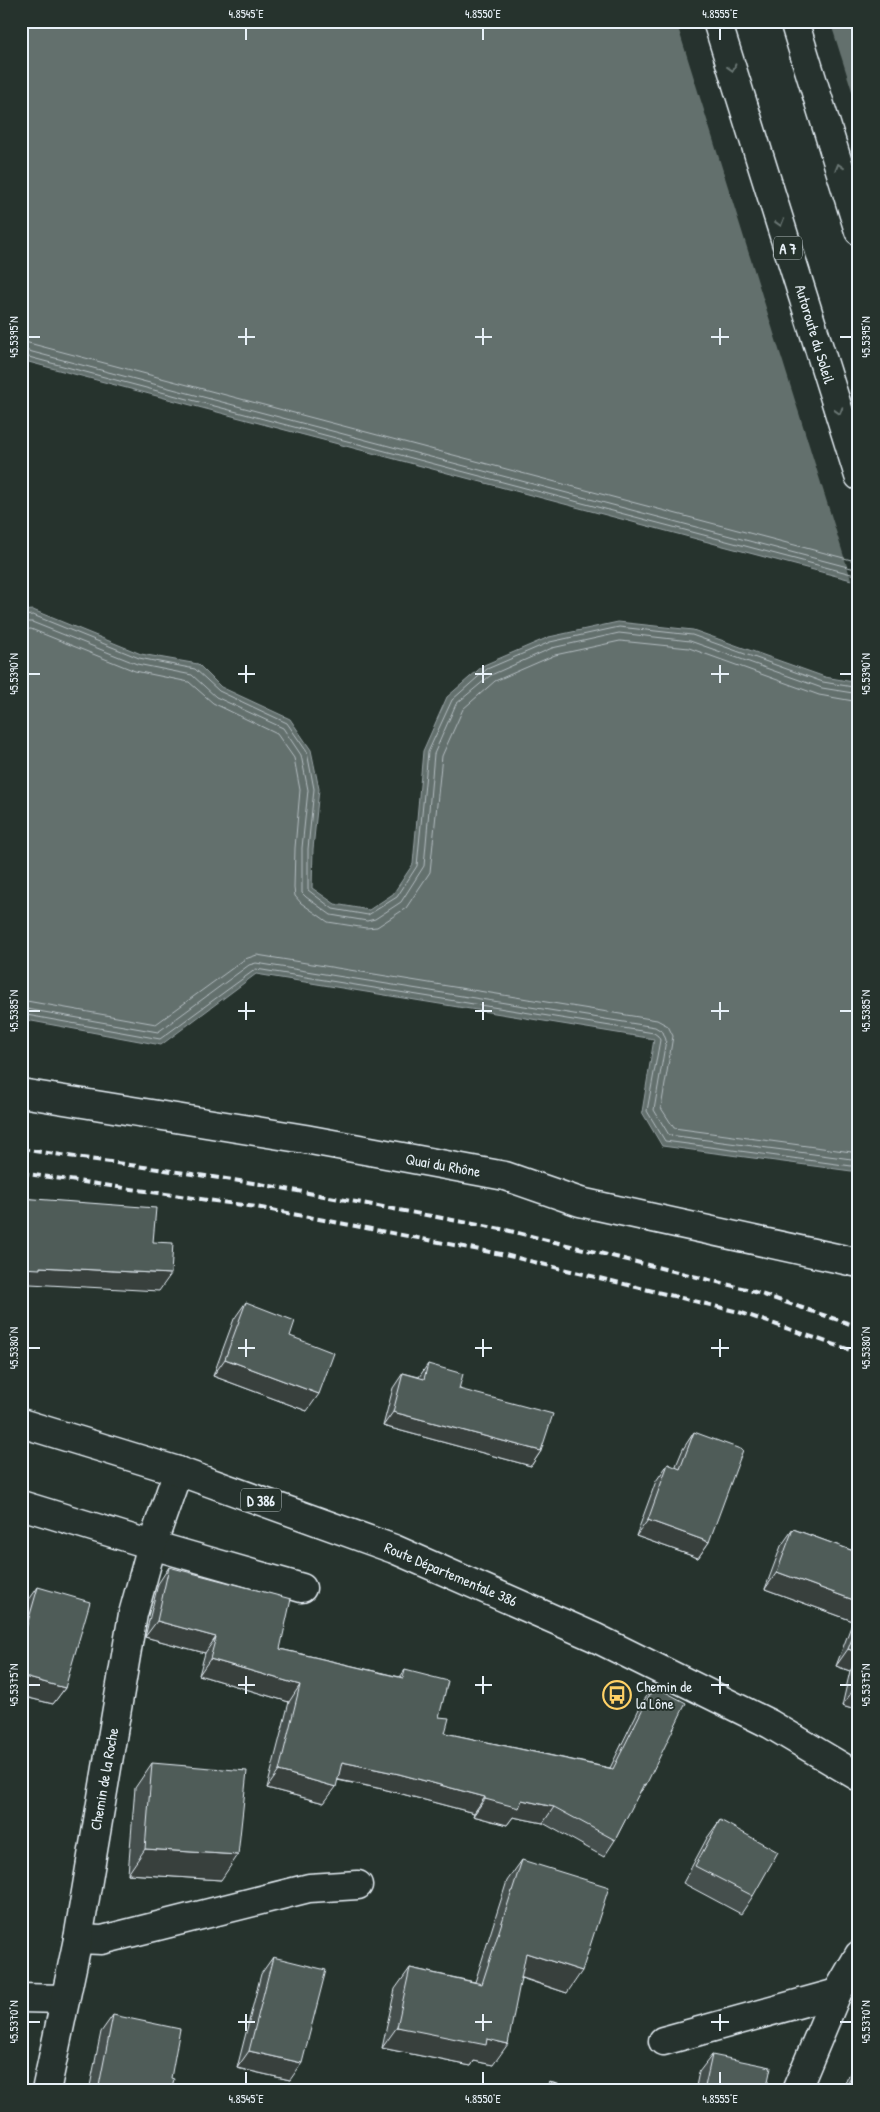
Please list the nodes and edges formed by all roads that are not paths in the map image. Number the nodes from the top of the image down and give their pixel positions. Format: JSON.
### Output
{"nodes":[{"id":1,"x":717,"y":21,"type":"edge"},
{"id":2,"x":794,"y":21,"type":"edge"},
{"id":3,"x":859,"y":230,"type":"edge"},
{"id":4,"x":859,"y":476,"type":"edge"},
{"id":5,"x":21,"y":1093,"type":"edge"},
{"id":6,"x":859,"y":1263,"type":"edge"},
{"id":7,"x":21,"y":1423,"type":"edge"},
{"id":8,"x":178,"y":1471,"type":"junction"},
{"id":9,"x":21,"y":1505,"type":"edge"},
{"id":10,"x":152,"y":1545,"type":"junction"},
{"id":11,"x":302,"y":1588,"type":"dead end"},
{"id":12,"x":859,"y":1777,"type":"edge"},
{"id":13,"x":358,"y":1885,"type":"dead end"},
{"id":14,"x":78,"y":1939,"type":"junction"},
{"id":15,"x":859,"y":1955,"type":"edge"},
{"id":16,"x":846,"y":1991,"type":"edge"},
{"id":17,"x":21,"y":1998,"type":"edge"},
{"id":18,"x":64,"y":1999,"type":"junction"},
{"id":19,"x":663,"y":2040,"type":"dead end"},
{"id":20,"x":46,"y":2091,"type":"edge"},
{"id":21,"x":796,"y":2091,"type":"edge"}],
"edges":[{"from":1,"to":4,"type":"main road","name":"Autoroute du Soleil","number":"A 7","one_way":true},
{"from":3,"to":2,"type":"main road","one_way":true},
{"from":5,"to":6,"type":"main road","name":"Quai du Rhône"},
{"from":7,"to":8,"type":"main road","name":"Route Départementale 386","number":"D 386"},
{"from":8,"to":10,"type":"main road","name":"Chemin de la Roche"},
{"from":8,"to":12,"type":"main road","name":"Route Départementale 386","number":"D 386"},
{"from":9,"to":10,"type":"main road"},
{"from":10,"to":11,"type":"main road"},
{"from":10,"to":14,"type":"main road","name":"Chemin de la Roche"},
{"from":13,"to":14,"type":"main road"},
{"from":14,"to":18,"type":"main road","name":"Chemin de la Roche"},
{"from":15,"to":16,"type":"main road"},
{"from":16,"to":19,"type":"main road"},
{"from":16,"to":21,"type":"main road"},
{"from":17,"to":18,"type":"main road"},
{"from":18,"to":20,"type":"main road","name":"Chemin de la Roche"}]}
